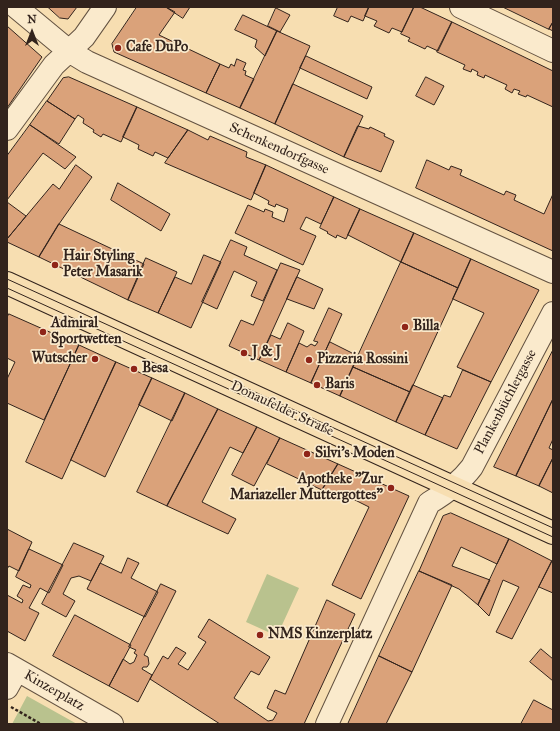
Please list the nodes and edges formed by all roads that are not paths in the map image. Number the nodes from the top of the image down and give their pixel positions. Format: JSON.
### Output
{"nodes":[{"id":1,"x":16,"y":7,"type":"edge"},
{"id":2,"x":105,"y":7,"type":"edge"},
{"id":3,"x":461,"y":7,"type":"edge"},
{"id":4,"x":69,"y":50,"type":"junction"},
{"id":5,"x":553,"y":51,"type":"edge"},
{"id":6,"x":7,"y":129,"type":"edge"},
{"id":7,"x":553,"y":272,"type":"edge"},
{"id":8,"x":9,"y":283,"type":"edge"},
{"id":9,"x":553,"y":313,"type":"edge"},
{"id":10,"x":453,"y":487,"type":"junction"},
{"id":11,"x":553,"y":533,"type":"edge"},
{"id":12,"x":10,"y":674,"type":"edge"},
{"id":13,"x":112,"y":724,"type":"edge"},
{"id":14,"x":327,"y":724,"type":"edge"}],
"edges":[{"from":1,"to":4,"type":"street","name":"Schenkendorfgasse"},
{"from":2,"to":4,"type":"street"},
{"from":3,"to":5,"type":"street"},
{"from":4,"to":6,"type":"street"},
{"from":4,"to":7,"type":"street","name":"Schenkendorfgasse"},
{"from":8,"to":10,"type":"main road","name":"Donaufelder Straße"},
{"from":9,"to":10,"type":"street","name":"Plankenbüchlergasse"},
{"from":10,"to":11,"type":"main road","name":"Donaufelder Straße"},
{"from":10,"to":14,"type":"street","name":"Plankenbüchlergasse"},
{"from":12,"to":13,"type":"street","name":"Kinzerplatz"}]}
